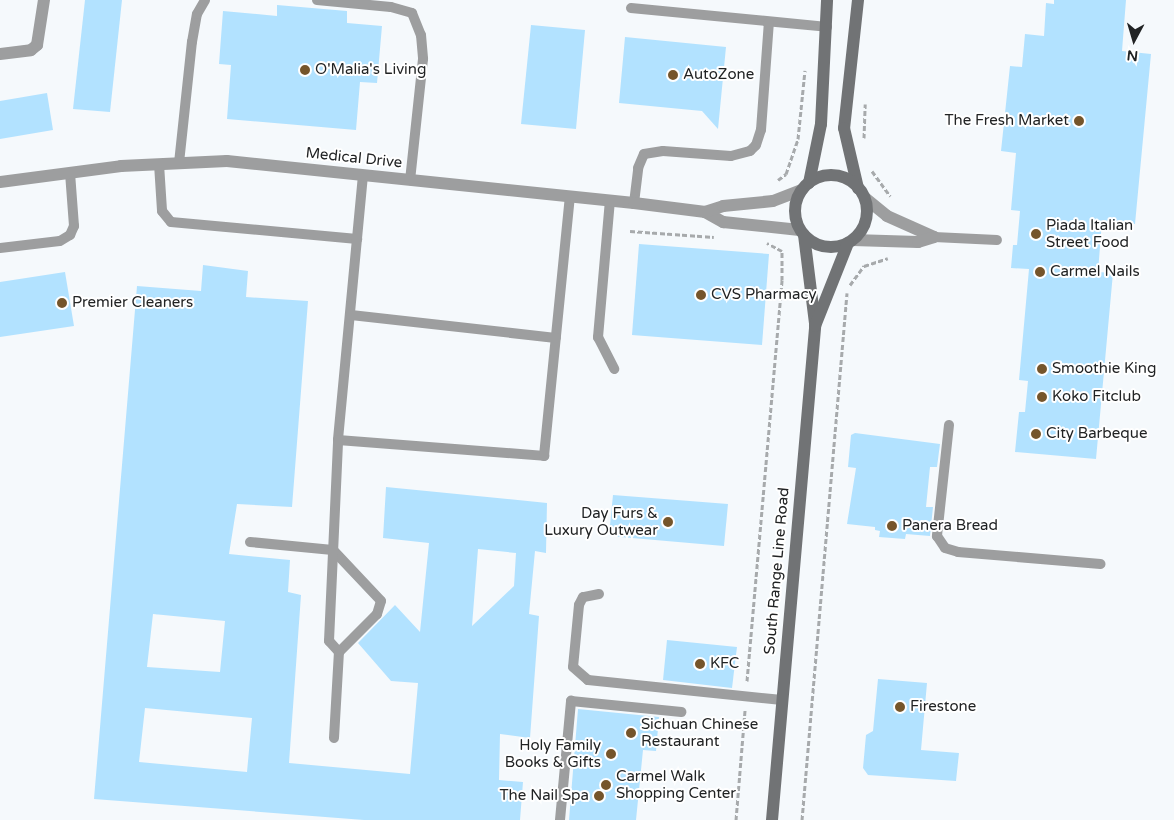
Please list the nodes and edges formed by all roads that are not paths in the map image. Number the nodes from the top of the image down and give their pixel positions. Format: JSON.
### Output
{"nodes":[{"id":1,"x":44,"y":0,"type":"edge"},
{"id":2,"x":205,"y":0,"type":"edge"},
{"id":3,"x":317,"y":0,"type":"edge"},
{"id":4,"x":827,"y":0,"type":"edge"},
{"id":5,"x":858,"y":0,"type":"edge"},
{"id":6,"x":631,"y":8,"type":"dead end"},
{"id":7,"x":769,"y":22,"type":"junction"},
{"id":8,"x":827,"y":27,"type":"junction"},
{"id":9,"x":0,"y":54,"type":"edge"},
{"id":10,"x":178,"y":163,"type":"junction"},
{"id":11,"x":159,"y":164,"type":"junction"},
{"id":12,"x":70,"y":173,"type":"junction"},
{"id":13,"x":363,"y":175,"type":"junction"},
{"id":14,"x":410,"y":180,"type":"junction"},
{"id":15,"x":0,"y":182,"type":"edge"},
{"id":16,"x":806,"y":187,"type":"junction"},
{"id":17,"x":861,"y":193,"type":"junction"},
{"id":18,"x":570,"y":196,"type":"junction"},
{"id":19,"x":610,"y":200,"type":"junction"},
{"id":20,"x":634,"y":203,"type":"junction"},
{"id":21,"x":705,"y":212,"type":"junction"},
{"id":22,"x":802,"y":233,"type":"junction"},
{"id":23,"x":934,"y":236,"type":"junction"},
{"id":24,"x":357,"y":239,"type":"junction"},
{"id":25,"x":998,"y":240,"type":"dead end"},
{"id":26,"x":850,"y":242,"type":"junction"},
{"id":27,"x":0,"y":248,"type":"edge"},
{"id":28,"x":351,"y":315,"type":"junction"},
{"id":29,"x":815,"y":326,"type":"junction"},
{"id":30,"x":556,"y":338,"type":"junction"},
{"id":31,"x":614,"y":369,"type":"dead end"},
{"id":32,"x":949,"y":426,"type":"dead end"},
{"id":33,"x":338,"y":440,"type":"junction"},
{"id":34,"x":250,"y":542,"type":"dead end"},
{"id":35,"x":333,"y":550,"type":"junction"},
{"id":36,"x":1100,"y":564,"type":"dead end"},
{"id":37,"x":599,"y":594,"type":"dead end"},
{"id":38,"x":339,"y":652,"type":"junction"},
{"id":39,"x":782,"y":700,"type":"junction"},
{"id":40,"x":680,"y":712,"type":"dead end"},
{"id":41,"x":334,"y":738,"type":"dead end"},
{"id":42,"x":560,"y":820,"type":"edge"},
{"id":43,"x":772,"y":820,"type":"edge"}],
"edges":[{"from":1,"to":9,"type":"street"},
{"from":2,"to":10,"type":"lane"},
{"from":3,"to":14,"type":"lane"},
{"from":4,"to":8,"type":"main road"},
{"from":5,"to":17,"type":"main road"},
{"from":6,"to":7,"type":"lane"},
{"from":7,"to":8,"type":"lane"},
{"from":7,"to":20,"type":"lane"},
{"from":8,"to":16,"type":"main road"},
{"from":10,"to":11,"type":"street","name":"Medical Drive"},
{"from":10,"to":13,"type":"street","name":"Medical Drive"},
{"from":11,"to":12,"type":"street","name":"Medical Drive"},
{"from":11,"to":24,"type":"lane"},
{"from":12,"to":15,"type":"street","name":"Medical Drive"},
{"from":12,"to":27,"type":"lane"},
{"from":13,"to":14,"type":"street","name":"Medical Drive"},
{"from":13,"to":24,"type":"lane"},
{"from":14,"to":18,"type":"street","name":"Medical Drive"},
{"from":16,"to":17,"type":"main road"},
{"from":16,"to":21,"type":"street","name":"Medical Drive"},
{"from":16,"to":22,"type":"main road"},
{"from":17,"to":23,"type":"street"},
{"from":17,"to":26,"type":"main road"},
{"from":18,"to":19,"type":"street","name":"Medical Drive"},
{"from":18,"to":30,"type":"lane"},
{"from":19,"to":20,"type":"street","name":"Medical Drive"},
{"from":19,"to":31,"type":"lane"},
{"from":20,"to":21,"type":"street","name":"Medical Drive"},
{"from":21,"to":22,"type":"street","name":"Medical Drive"},
{"from":22,"to":26,"type":"main road"},
{"from":22,"to":29,"type":"main road","name":"South Range Line Road"},
{"from":23,"to":25,"type":"lane"},
{"from":23,"to":26,"type":"street"},
{"from":24,"to":28,"type":"lane"},
{"from":26,"to":29,"type":"main road","name":"South Range Line Road"},
{"from":28,"to":30,"type":"lane"},
{"from":28,"to":33,"type":"lane"},
{"from":29,"to":39,"type":"main road","name":"South Range Line Road"},
{"from":30,"to":33,"type":"lane"},
{"from":32,"to":36,"type":"lane"},
{"from":33,"to":35,"type":"lane"},
{"from":34,"to":35,"type":"lane"},
{"from":35,"to":38,"type":"lane"},
{"from":35,"to":38,"type":"lane"},
{"from":37,"to":39,"type":"lane"},
{"from":38,"to":41,"type":"lane"},
{"from":39,"to":43,"type":"main road","name":"South Range Line Road"},
{"from":40,"to":42,"type":"lane"}]}
